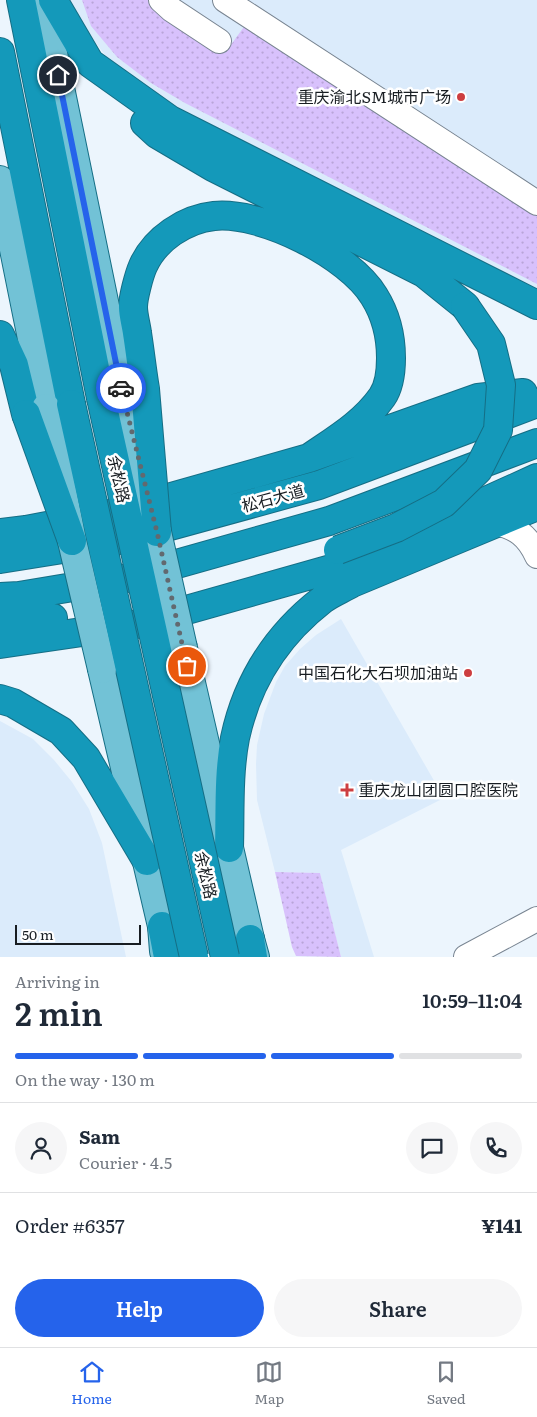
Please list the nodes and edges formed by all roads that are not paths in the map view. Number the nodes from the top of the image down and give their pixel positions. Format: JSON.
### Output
{"nodes":[{"id":1,"x":21,"y":0,"type":"edge"},
{"id":2,"x":42,"y":0,"type":"edge"},
{"id":3,"x":53,"y":0,"type":"edge"},
{"id":4,"x":162,"y":0,"type":"edge"},
{"id":5,"x":225,"y":0,"type":"edge"},
{"id":6,"x":219,"y":41,"type":"dead end"},
{"id":7,"x":0,"y":52,"type":"edge"},
{"id":8,"x":90,"y":63,"type":"junction"},
{"id":9,"x":0,"y":180,"type":"edge"},
{"id":10,"x":537,"y":203,"type":"edge"},
{"id":11,"x":537,"y":305,"type":"edge"},
{"id":12,"x":0,"y":335,"type":"edge"},
{"id":13,"x":537,"y":392,"type":"edge"},
{"id":14,"x":123,"y":394,"type":"junction"},
{"id":15,"x":537,"y":403,"type":"edge"},
{"id":16,"x":48,"y":409,"type":"junction"},
{"id":17,"x":537,"y":443,"type":"edge"},
{"id":18,"x":309,"y":458,"type":"junction"},
{"id":19,"x":537,"y":478,"type":"edge"},
{"id":20,"x":537,"y":506,"type":"edge"},
{"id":21,"x":537,"y":511,"type":"edge"},
{"id":22,"x":495,"y":523,"type":"junction"},
{"id":23,"x":157,"y":532,"type":"joint"},
{"id":24,"x":0,"y":533,"type":"edge"},
{"id":25,"x":72,"y":541,"type":"joint"},
{"id":26,"x":534,"y":550,"type":"edge"},
{"id":27,"x":0,"y":559,"type":"edge"},
{"id":28,"x":0,"y":597,"type":"edge"},
{"id":29,"x":0,"y":624,"type":"edge"},
{"id":30,"x":0,"y":644,"type":"edge"},
{"id":31,"x":0,"y":699,"type":"edge"},
{"id":32,"x":229,"y":848,"type":"junction"},
{"id":33,"x":147,"y":861,"type":"junction"},
{"id":34,"x":537,"y":919,"type":"edge"},
{"id":35,"x":162,"y":926,"type":"junction"},
{"id":36,"x":253,"y":951,"type":"edge"},
{"id":37,"x":164,"y":957,"type":"edge"},
{"id":38,"x":168,"y":957,"type":"edge"},
{"id":39,"x":194,"y":957,"type":"edge"},
{"id":40,"x":224,"y":957,"type":"edge"},
{"id":41,"x":466,"y":957,"type":"edge"}],
"edges":[{"from":1,"to":14,"type":"highway","name":"余松路"},
{"from":2,"to":14,"type":"main road"},
{"from":3,"to":8,"type":"highway"},
{"from":4,"to":6,"type":"street"},
{"from":5,"to":10,"type":"street"},
{"from":7,"to":16,"type":"highway","name":"余松路"},
{"from":8,"to":11,"type":"highway"},
{"from":8,"to":29,"type":"highway","bridge":true},
{"from":9,"to":16,"type":"main road"},
{"from":12,"to":16,"type":"highway"},
{"from":13,"to":18,"type":"highway"},
{"from":14,"to":18,"type":"highway"},
{"from":14,"to":23,"type":"highway","bridge":true},
{"from":14,"to":40,"type":"highway","name":"余松路","bridge":true},
{"from":15,"to":27,"type":"highway","name":"松石大道"},
{"from":16,"to":25,"type":"highway","bridge":true},
{"from":16,"to":39,"type":"highway","name":"余松路","bridge":true},
{"from":17,"to":28,"type":"highway"},
{"from":18,"to":24,"type":"highway"},
{"from":19,"to":30,"type":"highway"},
{"from":20,"to":22,"type":"highway"},
{"from":21,"to":26,"type":"street"},
{"from":22,"to":26,"type":"street"},
{"from":22,"to":32,"type":"highway"},
{"from":23,"to":32,"type":"main road","bridge":true},
{"from":25,"to":33,"type":"main road","bridge":true},
{"from":31,"to":33,"type":"highway"},
{"from":32,"to":36,"type":"main road"},
{"from":33,"to":35,"type":"main road"},
{"from":34,"to":41,"type":"street"},
{"from":35,"to":37,"type":"main road"},
{"from":35,"to":38,"type":"highway"}]}
